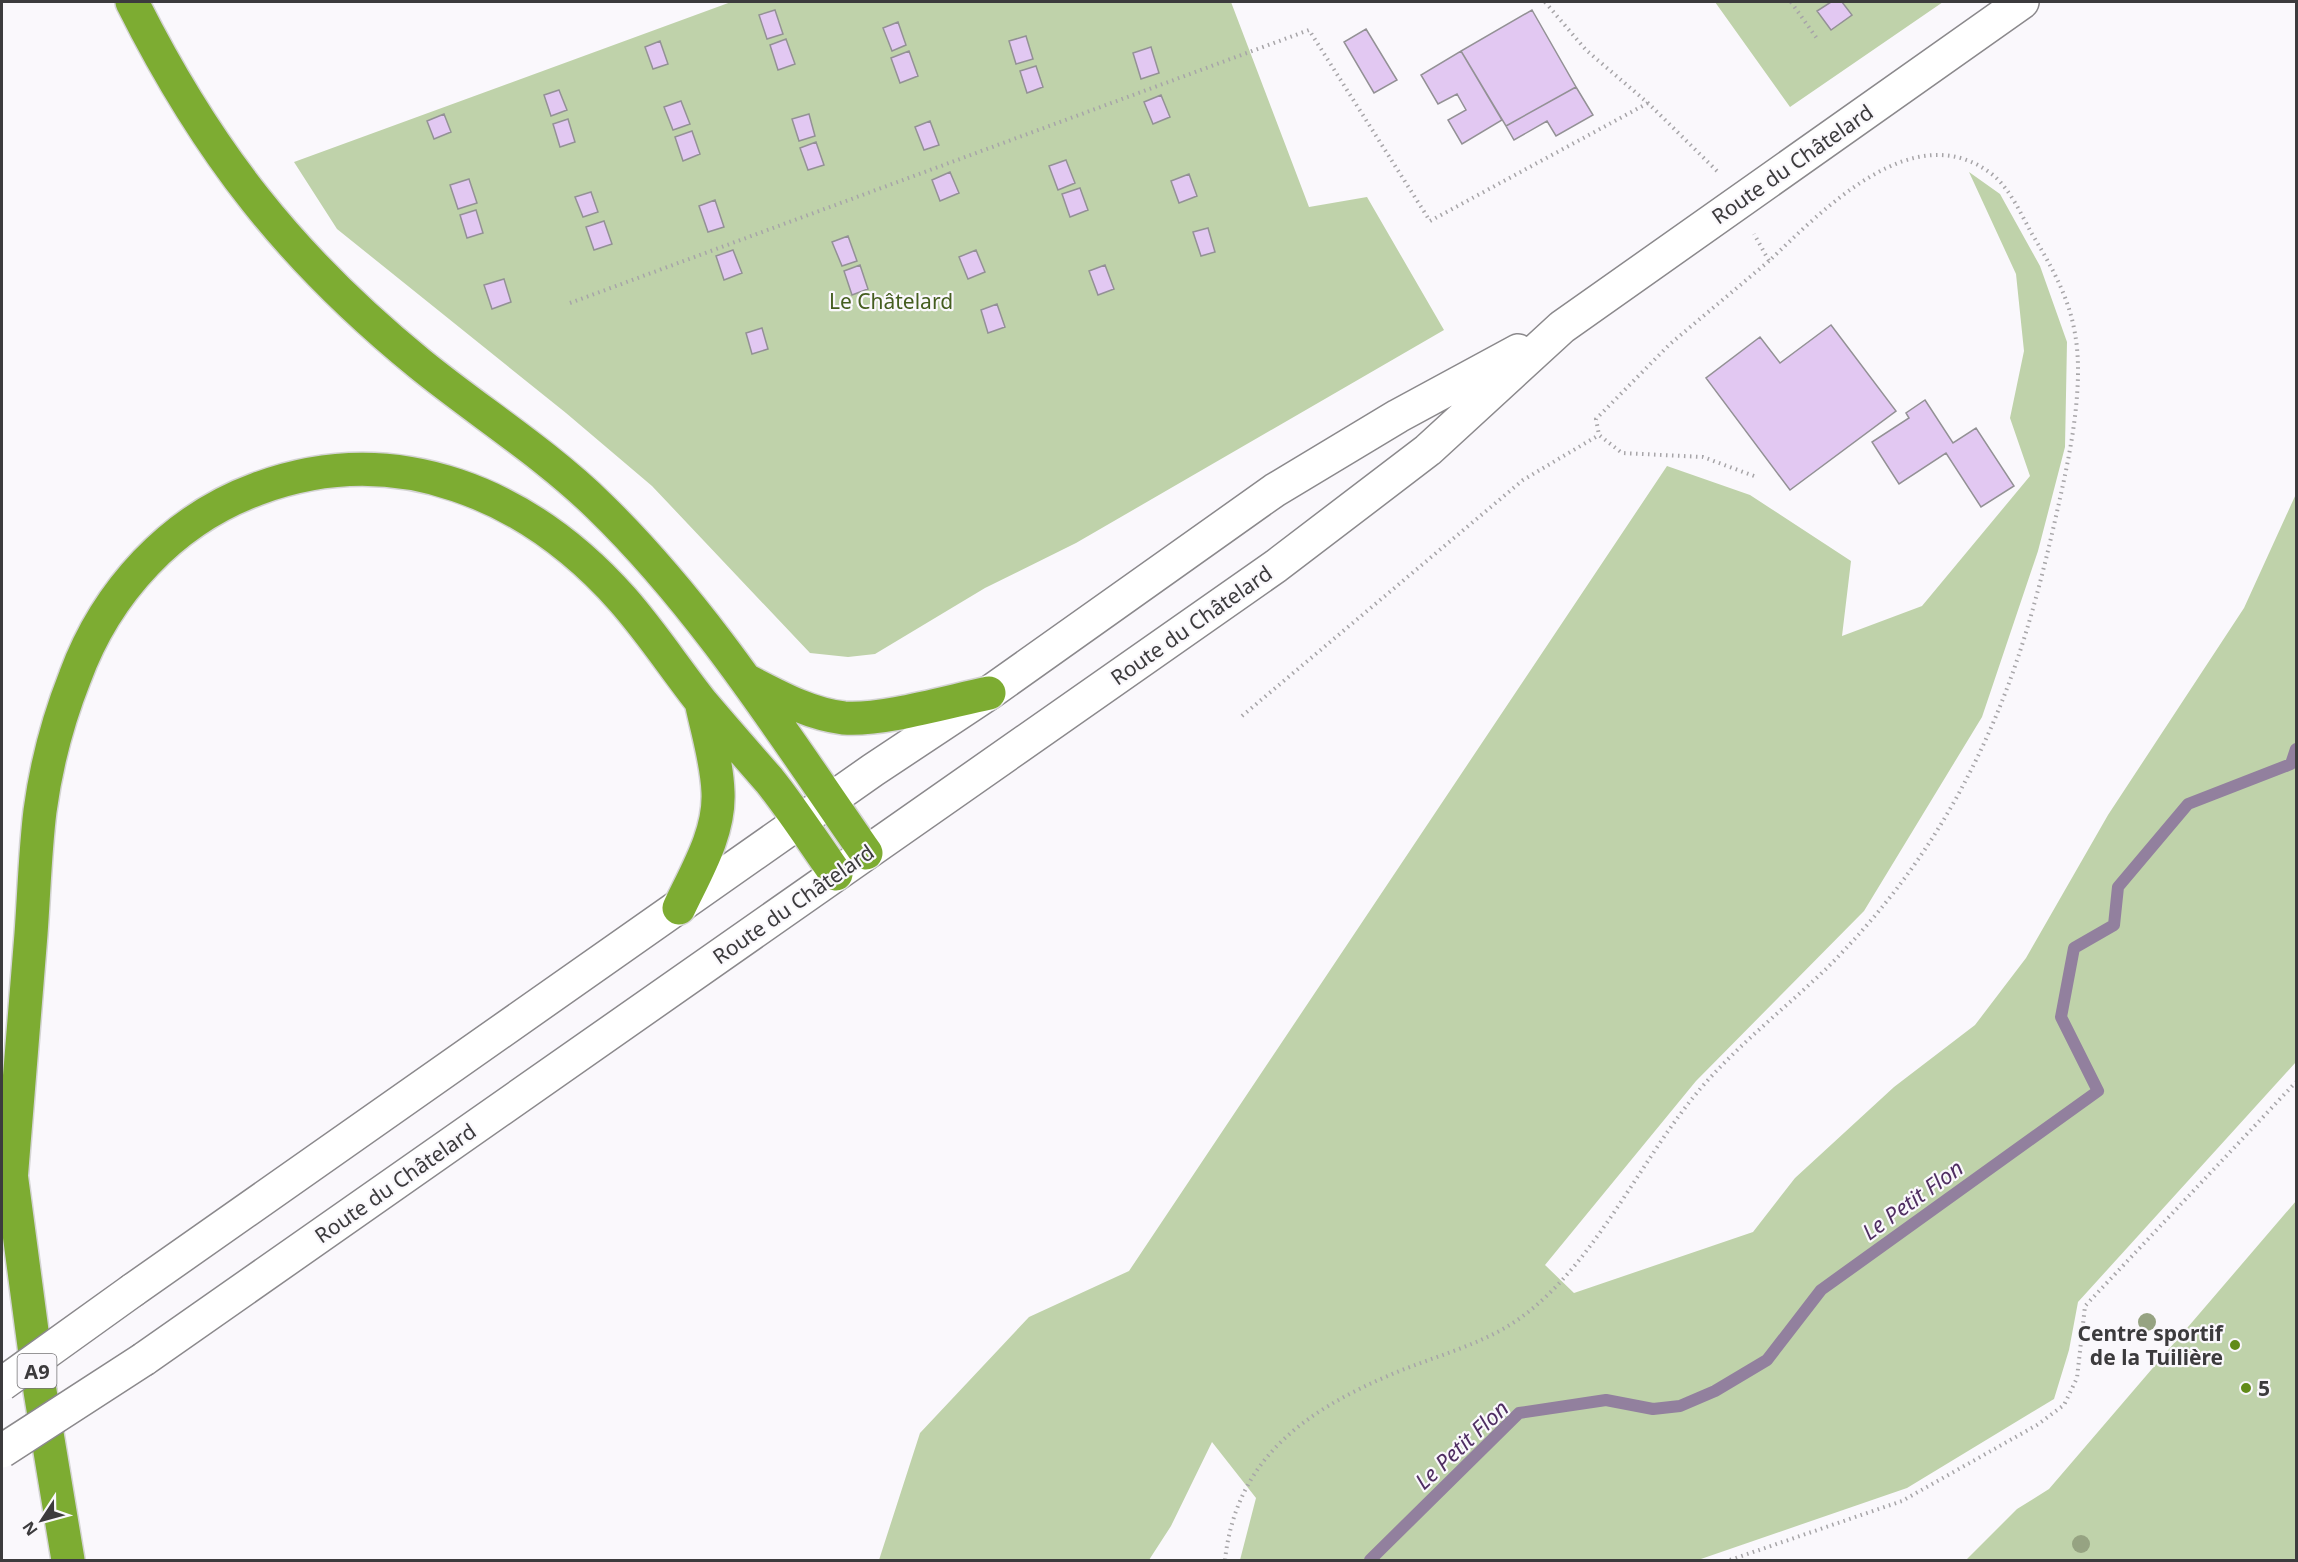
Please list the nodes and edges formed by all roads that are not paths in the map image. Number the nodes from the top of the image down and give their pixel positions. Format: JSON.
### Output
{"nodes":[{"id":1,"x":132,"y":2,"type":"edge"},
{"id":2,"x":2022,"y":2,"type":"edge"},
{"id":3,"x":1562,"y":327,"type":"junction"},
{"id":4,"x":742,"y":679,"type":"junction"},
{"id":5,"x":989,"y":693,"type":"junction"},
{"id":6,"x":701,"y":701,"type":"junction"},
{"id":7,"x":830,"y":801,"type":"junction"},
{"id":8,"x":801,"y":823,"type":"junction"},
{"id":9,"x":866,"y":854,"type":"junction"},
{"id":10,"x":836,"y":874,"type":"junction"},
{"id":11,"x":679,"y":908,"type":"junction"},
{"id":12,"x":2,"y":1091,"type":"edge"},
{"id":13,"x":11,"y":1180,"type":"junction"},
{"id":14,"x":2,"y":1383,"type":"edge"},
{"id":15,"x":2,"y":1451,"type":"edge"},
{"id":16,"x":68,"y":1560,"type":"edge"}],
"edges":[{"from":1,"to":4,"type":"highway"},
{"from":2,"to":3,"type":"main road","name":"Route du Châtelard"},
{"from":3,"to":5,"type":"main road","name":"Route du Châtelard"},
{"from":3,"to":9,"type":"main road","name":"Route du Châtelard"},
{"from":4,"to":5,"type":"highway"},
{"from":4,"to":7,"type":"highway"},
{"from":5,"to":7,"type":"main road","name":"Route du Châtelard"},
{"from":6,"to":8,"type":"highway"},
{"from":6,"to":11,"type":"highway"},
{"from":6,"to":13,"type":"highway"},
{"from":7,"to":8,"type":"main road","name":"Route du Châtelard"},
{"from":7,"to":9,"type":"highway"},
{"from":8,"to":10,"type":"highway"},
{"from":8,"to":11,"type":"main road","name":"Route du Châtelard"},
{"from":9,"to":10,"type":"main road","name":"Route du Châtelard"},
{"from":10,"to":15,"type":"main road","name":"Route du Châtelard","bridge":true},
{"from":11,"to":14,"type":"main road","name":"Route du Châtelard","bridge":true},
{"from":12,"to":13,"type":"highway","number":"A9"},
{"from":13,"to":16,"type":"highway","number":"A9"}]}
